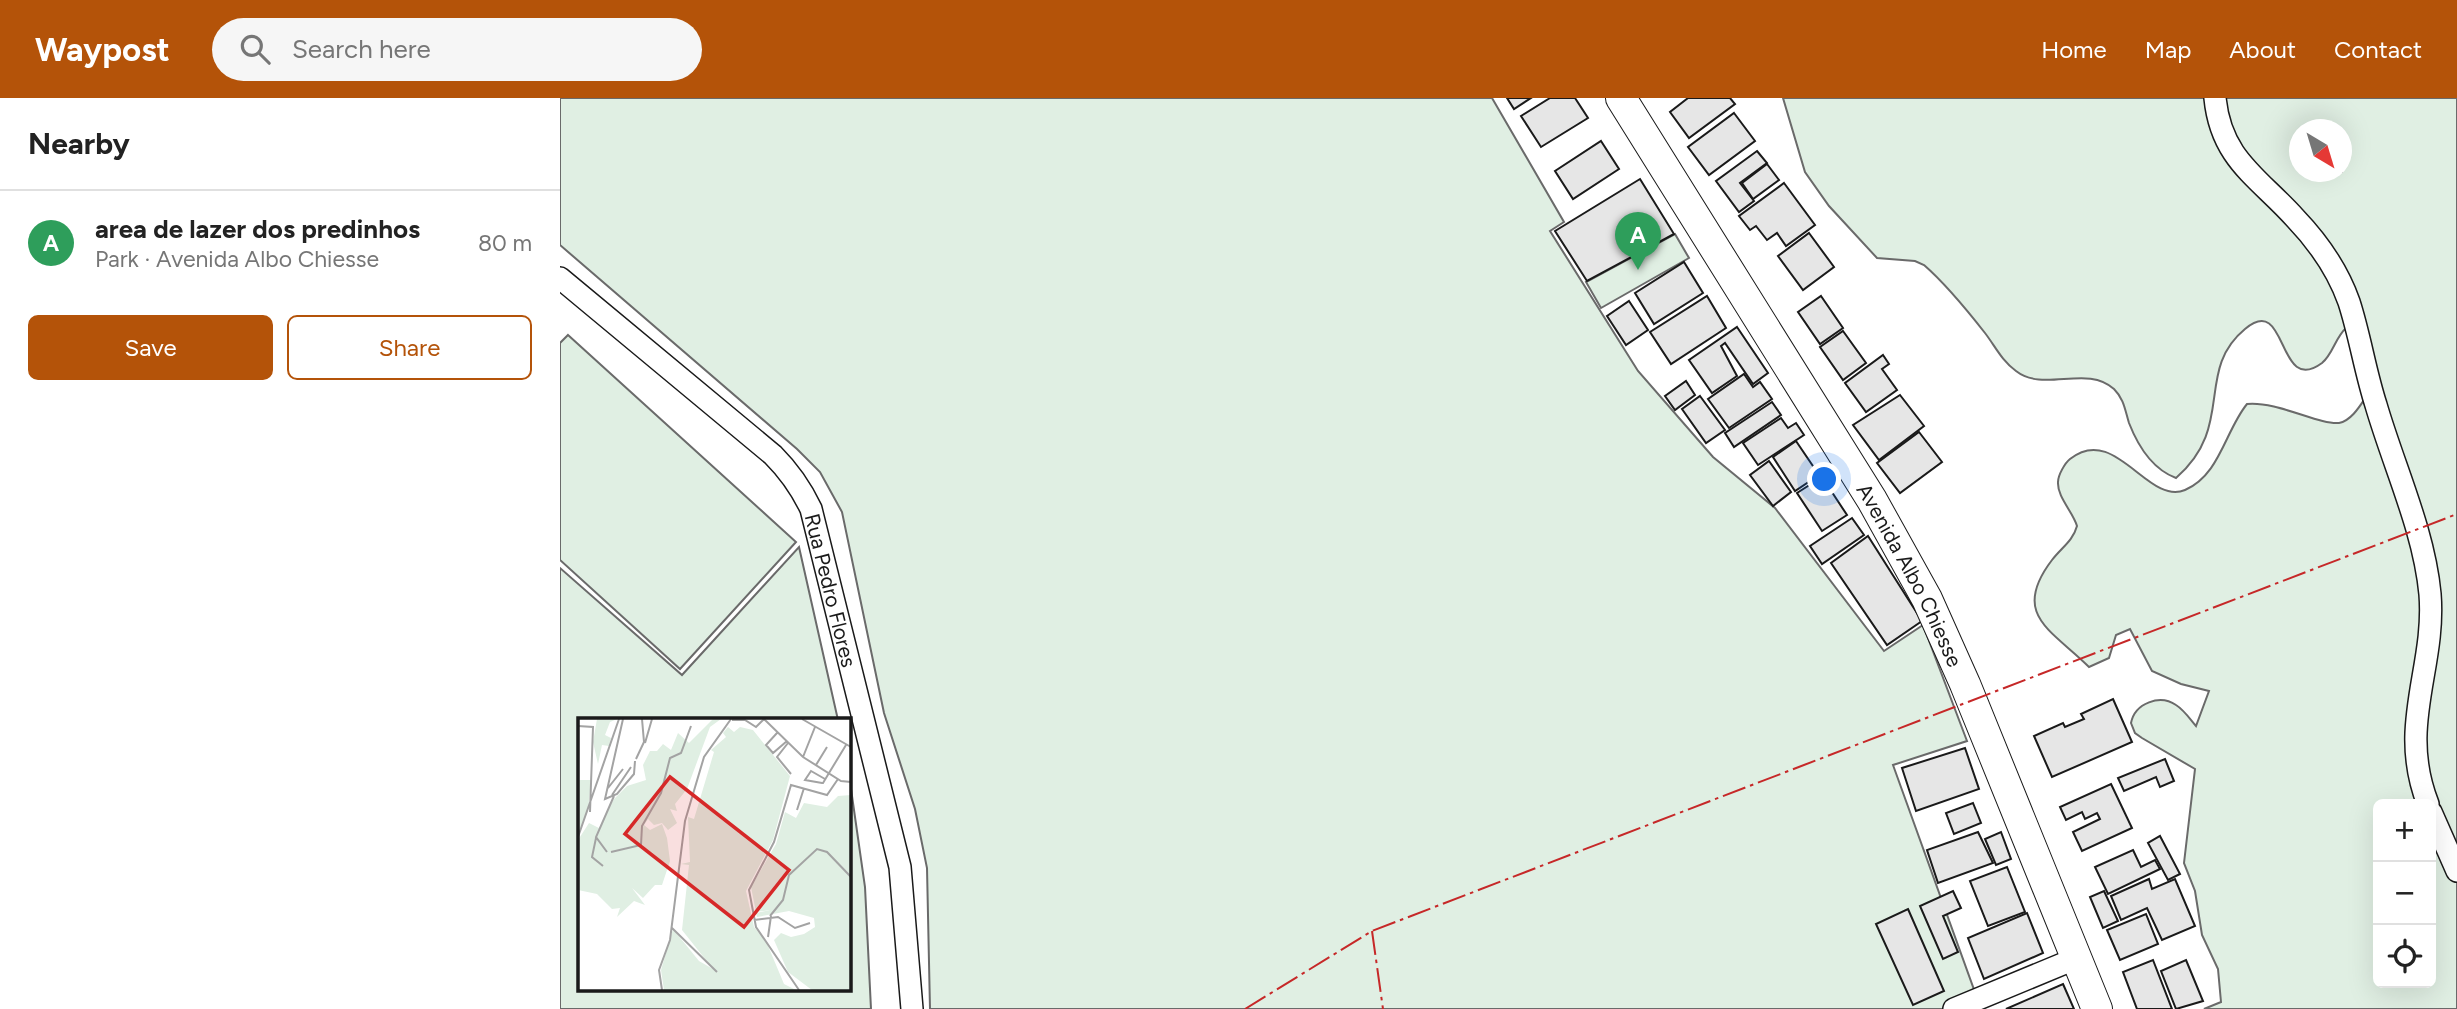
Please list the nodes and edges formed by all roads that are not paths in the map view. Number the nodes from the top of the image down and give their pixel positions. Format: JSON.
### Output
{"nodes":[{"id":1,"x":1621,"y":98,"type":"edge"},
{"id":2,"x":2215,"y":98,"type":"edge"},
{"id":3,"x":560,"y":278,"type":"edge"},
{"id":4,"x":2426,"y":799,"type":"edge"},
{"id":5,"x":2436,"y":823,"type":"edge"},
{"id":6,"x":2457,"y":871,"type":"edge"},
{"id":7,"x":2077,"y":958,"type":"junction"},
{"id":8,"x":912,"y":1009,"type":"edge"},
{"id":9,"x":1954,"y":1009,"type":"edge"},
{"id":10,"x":2097,"y":1009,"type":"edge"}],
"edges":[{"from":1,"to":7,"type":"street","name":"Avenida Albo Chiesse"},
{"from":2,"to":4,"type":"street"},
{"from":3,"to":8,"type":"street","name":"Rua Pedro Flores"},
{"from":5,"to":6,"type":"street"},
{"from":7,"to":9,"type":"street"},
{"from":7,"to":10,"type":"street","name":"Avenida Albo Chiesse"}]}
